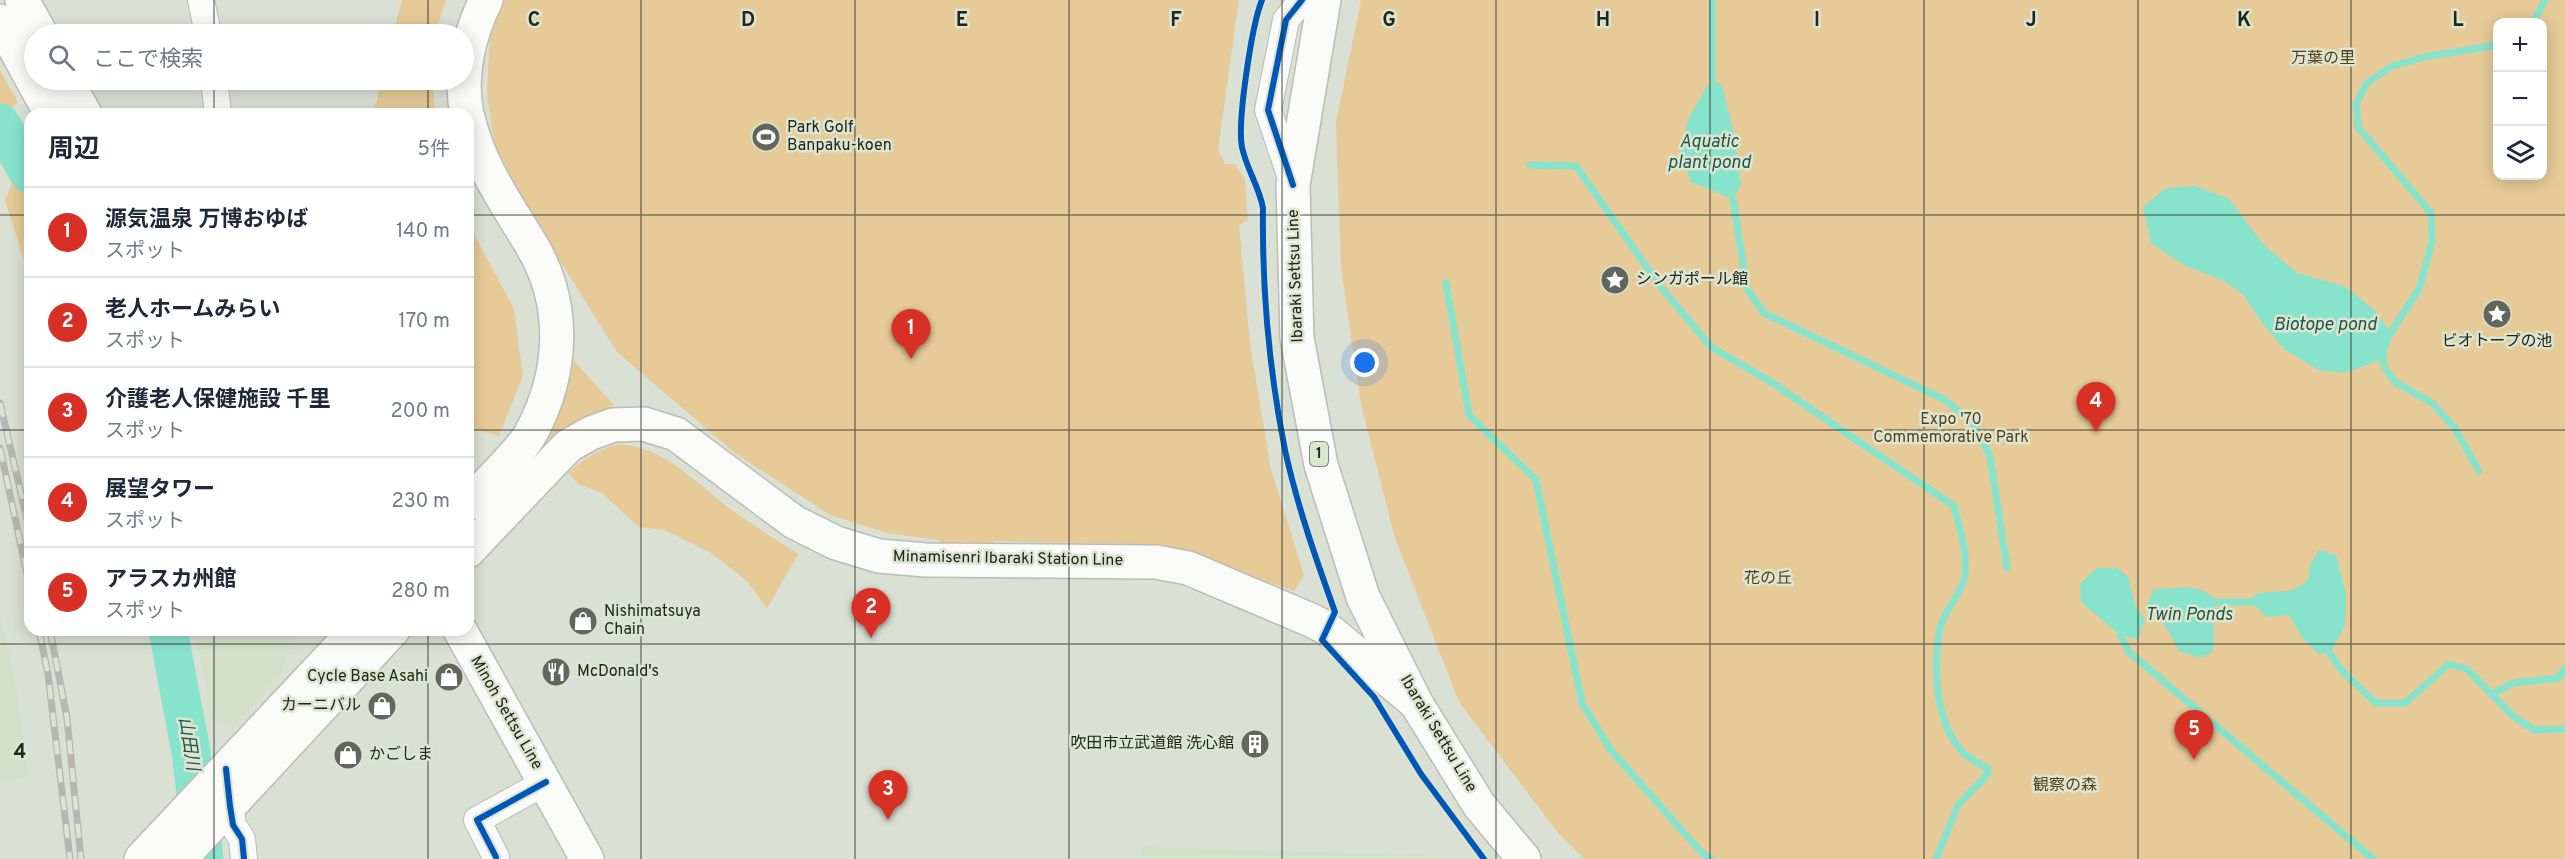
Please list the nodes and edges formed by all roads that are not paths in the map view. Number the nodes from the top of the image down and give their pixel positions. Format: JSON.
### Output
{"nodes":[{"id":1,"x":22,"y":0,"type":"edge"},
{"id":2,"x":201,"y":0,"type":"edge"},
{"id":3,"x":486,"y":0,"type":"edge"},
{"id":4,"x":1302,"y":0,"type":"edge"},
{"id":5,"x":1324,"y":0,"type":"edge"},
{"id":6,"x":0,"y":21,"type":"edge"},
{"id":7,"x":35,"y":24,"type":"edge"},
{"id":8,"x":206,"y":24,"type":"edge"},
{"id":9,"x":474,"y":33,"type":"edge"},
{"id":10,"x":24,"y":65,"type":"edge"},
{"id":11,"x":38,"y":90,"type":"edge"},
{"id":12,"x":72,"y":90,"type":"edge"},
{"id":13,"x":215,"y":90,"type":"edge"},
{"id":14,"x":466,"y":90,"type":"edge"},
{"id":15,"x":48,"y":108,"type":"edge"},
{"id":16,"x":82,"y":108,"type":"edge"},
{"id":17,"x":218,"y":108,"type":"edge"},
{"id":18,"x":467,"y":108,"type":"edge"},
{"id":19,"x":474,"y":142,"type":"edge"},
{"id":20,"x":1293,"y":185,"type":"junction"},
{"id":21,"x":474,"y":497,"type":"edge"},
{"id":22,"x":474,"y":545,"type":"edge"},
{"id":23,"x":463,"y":636,"type":"edge"},
{"id":24,"x":355,"y":638,"type":"edge"},
{"id":25,"x":1416,"y":703,"type":"junction"},
{"id":26,"x":546,"y":782,"type":"junction"},
{"id":27,"x":223,"y":793,"type":"junction"},
{"id":28,"x":186,"y":853,"type":"edge"},
{"id":29,"x":495,"y":857,"type":"dead end"},
{"id":30,"x":141,"y":859,"type":"edge"},
{"id":31,"x":244,"y":859,"type":"edge"},
{"id":32,"x":587,"y":859,"type":"edge"},
{"id":33,"x":1524,"y":859,"type":"edge"}],
"edges":[{"from":1,"to":7,"type":"main road"},
{"from":2,"to":8,"type":"street"},
{"from":3,"to":9,"type":"main road"},
{"from":4,"to":20,"type":"street"},
{"from":5,"to":20,"type":"main road","name":"Ibaraki Settsu Line","number":"1"},
{"from":6,"to":10,"type":"main road"},
{"from":11,"to":15,"type":"main road"},
{"from":12,"to":16,"type":"main road"},
{"from":13,"to":17,"type":"street"},
{"from":14,"to":18,"type":"main road"},
{"from":19,"to":21,"type":"main road"},
{"from":20,"to":25,"type":"main road","name":"Ibaraki Settsu Line","number":"1"},
{"from":22,"to":25,"type":"main road","name":"Minamisenri Ibaraki Station Line"},
{"from":23,"to":26,"type":"main road","name":"Minoh Settsu Line"},
{"from":24,"to":27,"type":"main road"},
{"from":25,"to":33,"type":"main road","name":"Ibaraki Settsu Line","number":"1"},
{"from":26,"to":29,"type":"street"},
{"from":26,"to":32,"type":"main road","name":"Minoh Settsu Line"},
{"from":27,"to":28,"type":"main road"},
{"from":27,"to":30,"type":"main road"},
{"from":27,"to":31,"type":"street"}]}
